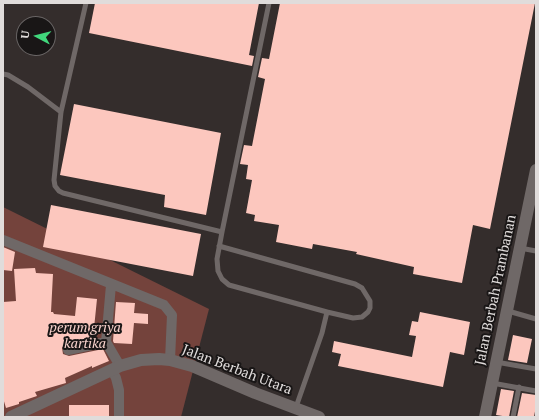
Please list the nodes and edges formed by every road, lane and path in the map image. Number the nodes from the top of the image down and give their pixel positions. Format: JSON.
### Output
{"nodes":[{"id":1,"x":86,"y":3,"type":"edge"},
{"id":2,"x":269,"y":3,"type":"edge"},
{"id":3,"x":3,"y":74,"type":"edge"},
{"id":4,"x":61,"y":112,"type":"junction"},
{"id":5,"x":536,"y":170,"type":"edge"},
{"id":6,"x":222,"y":232,"type":"junction"},
{"id":7,"x":3,"y":240,"type":"edge"},
{"id":8,"x":219,"y":246,"type":"junction"},
{"id":9,"x":520,"y":248,"type":"junction"},
{"id":10,"x":536,"y":251,"type":"edge"},
{"id":11,"x":111,"y":284,"type":"junction"},
{"id":12,"x":507,"y":311,"type":"junction"},
{"id":13,"x":327,"y":312,"type":"junction"},
{"id":14,"x":536,"y":320,"type":"edge"},
{"id":15,"x":106,"y":342,"type":"junction"},
{"id":16,"x":68,"y":350,"type":"dead end"},
{"id":17,"x":170,"y":360,"type":"junction"},
{"id":18,"x":496,"y":362,"type":"junction"},
{"id":19,"x":116,"y":368,"type":"junction"},
{"id":20,"x":536,"y":369,"type":"edge"},
{"id":21,"x":492,"y":383,"type":"junction"},
{"id":22,"x":519,"y":387,"type":"junction"},
{"id":23,"x":536,"y":391,"type":"edge"},
{"id":24,"x":295,"y":408,"type":"junction"},
{"id":25,"x":122,"y":416,"type":"edge"},
{"id":26,"x":11,"y":417,"type":"edge"},
{"id":27,"x":319,"y":417,"type":"edge"},
{"id":28,"x":485,"y":417,"type":"edge"},
{"id":29,"x":513,"y":417,"type":"edge"}],
"edges":[{"from":1,"to":4,"type":"lane"},
{"from":2,"to":6,"type":"lane"},
{"from":3,"to":4,"type":"lane"},
{"from":4,"to":6,"type":"lane"},
{"from":5,"to":9,"type":"main road","name":"Jalan Berbah Prambanan"},
{"from":6,"to":8,"type":"lane"},
{"from":7,"to":11,"type":"street"},
{"from":8,"to":13,"type":"lane"},
{"from":8,"to":13,"type":"lane"},
{"from":9,"to":10,"type":"lane"},
{"from":9,"to":12,"type":"main road","name":"Jalan Berbah Prambanan"},
{"from":11,"to":15,"type":"street"},
{"from":11,"to":17,"type":"street"},
{"from":12,"to":14,"type":"lane"},
{"from":12,"to":18,"type":"main road","name":"Jalan Berbah Prambanan"},
{"from":13,"to":24,"type":"lane"},
{"from":15,"to":16,"type":"street"},
{"from":15,"to":19,"type":"street"},
{"from":17,"to":19,"type":"main road","name":"Jalan Berbah Utara"},
{"from":17,"to":24,"type":"main road","name":"Jalan Berbah Utara"},
{"from":18,"to":20,"type":"lane"},
{"from":18,"to":21,"type":"main road","name":"Jalan Berbah Prambanan"},
{"from":19,"to":25,"type":"street"},
{"from":19,"to":26,"type":"main road","name":"Jalan Berbah Utara"},
{"from":21,"to":22,"type":"lane"},
{"from":21,"to":28,"type":"main road","name":"Jalan Berbah Prambanan"},
{"from":22,"to":23,"type":"lane"},
{"from":22,"to":29,"type":"lane"},
{"from":24,"to":27,"type":"main road","name":"Jalan Berbah Utara"}]}
